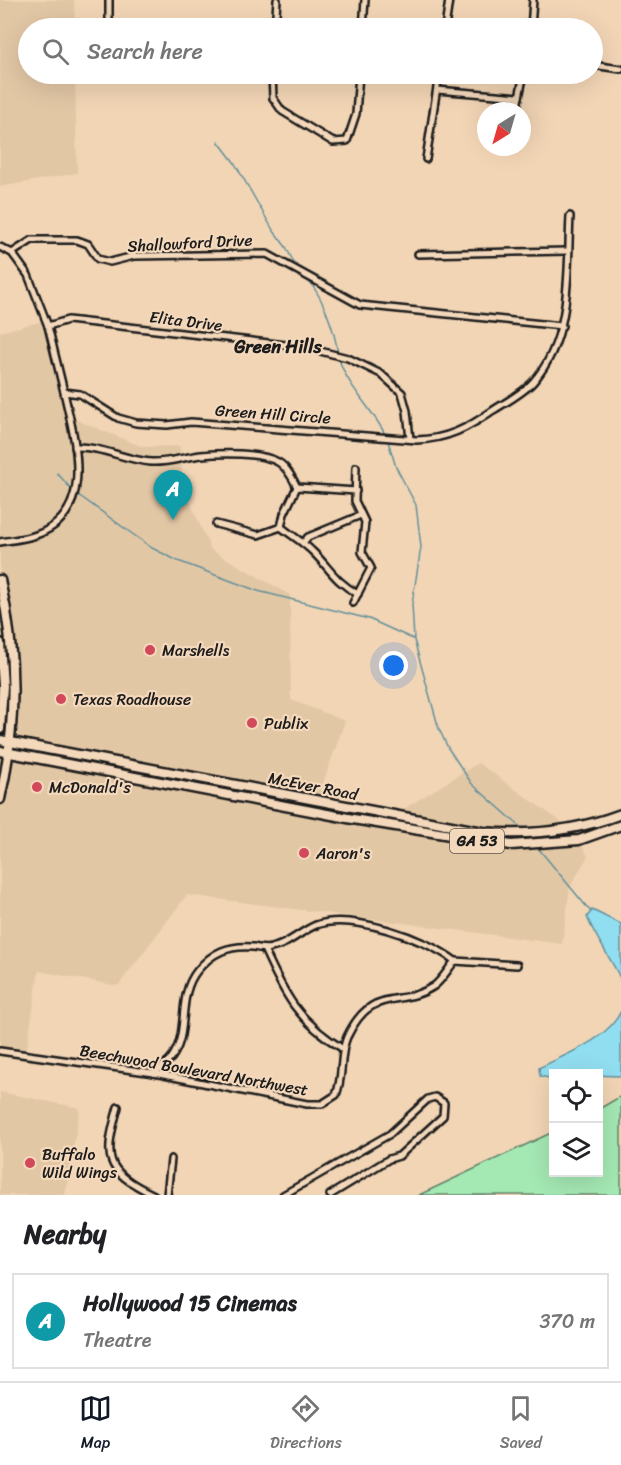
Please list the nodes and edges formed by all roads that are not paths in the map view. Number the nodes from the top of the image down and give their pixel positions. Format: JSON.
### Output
{"nodes":[{"id":1,"x":108,"y":0,"type":"edge"},
{"id":2,"x":278,"y":0,"type":"edge"},
{"id":3,"x":365,"y":0,"type":"edge"},
{"id":4,"x":449,"y":0,"type":"edge"},
{"id":5,"x":534,"y":0,"type":"edge"},
{"id":6,"x":109,"y":18,"type":"edge"},
{"id":7,"x":276,"y":18,"type":"edge"},
{"id":8,"x":364,"y":18,"type":"edge"},
{"id":9,"x":446,"y":18,"type":"edge"},
{"id":10,"x":532,"y":18,"type":"edge"},
{"id":11,"x":603,"y":67,"type":"edge"},
{"id":12,"x":621,"y":69,"type":"edge"},
{"id":13,"x":272,"y":84,"type":"edge"},
{"id":14,"x":358,"y":84,"type":"edge"},
{"id":15,"x":438,"y":84,"type":"edge"},
{"id":16,"x":522,"y":84,"type":"edge"},
{"id":17,"x":437,"y":90,"type":"junction"},
{"id":18,"x":519,"y":97,"type":"junction"},
{"id":19,"x":518,"y":102,"type":"edge"},
{"id":20,"x":426,"y":159,"type":"dead end"},
{"id":21,"x":570,"y":216,"type":"dead end"},
{"id":22,"x":0,"y":247,"type":"edge"},
{"id":23,"x":568,"y":251,"type":"junction"},
{"id":24,"x":12,"y":253,"type":"junction"},
{"id":25,"x":418,"y":254,"type":"dead end"},
{"id":26,"x":48,"y":326,"type":"junction"},
{"id":27,"x":562,"y":326,"type":"junction"},
{"id":28,"x":64,"y":392,"type":"junction"},
{"id":29,"x":410,"y":439,"type":"junction"},
{"id":30,"x":75,"y":447,"type":"junction"},
{"id":31,"x":356,"y":467,"type":"dead end"},
{"id":32,"x":297,"y":487,"type":"junction"},
{"id":33,"x":356,"y":491,"type":"junction"},
{"id":34,"x":361,"y":515,"type":"junction"},
{"id":35,"x":216,"y":524,"type":"dead end"},
{"id":36,"x":281,"y":527,"type":"junction"},
{"id":37,"x":0,"y":542,"type":"edge"},
{"id":38,"x":303,"y":543,"type":"junction"},
{"id":39,"x":0,"y":580,"type":"edge"},
{"id":40,"x":358,"y":594,"type":"junction"},
{"id":41,"x":353,"y":603,"type":"dead end"},
{"id":42,"x":0,"y":643,"type":"edge"},
{"id":43,"x":0,"y":729,"type":"edge"},
{"id":44,"x":0,"y":740,"type":"edge"},
{"id":45,"x":12,"y":742,"type":"junction"},
{"id":46,"x":0,"y":751,"type":"edge"},
{"id":47,"x":10,"y":753,"type":"junction"},
{"id":48,"x":139,"y":777,"type":"junction"},
{"id":49,"x":205,"y":780,"type":"junction"},
{"id":50,"x":0,"y":799,"type":"edge"},
{"id":51,"x":621,"y":814,"type":"edge"},
{"id":52,"x":621,"y":825,"type":"edge"},
{"id":53,"x":264,"y":949,"type":"junction"},
{"id":54,"x":455,"y":961,"type":"junction"},
{"id":55,"x":517,"y":965,"type":"dead end"},
{"id":56,"x":343,"y":1049,"type":"junction"},
{"id":57,"x":0,"y":1051,"type":"edge"},
{"id":58,"x":154,"y":1073,"type":"junction"},
{"id":59,"x":118,"y":1107,"type":"dead end"},
{"id":60,"x":171,"y":1159,"type":"dead end"},
{"id":61,"x":154,"y":1195,"type":"edge"},
{"id":62,"x":167,"y":1195,"type":"edge"},
{"id":63,"x":283,"y":1195,"type":"edge"},
{"id":64,"x":330,"y":1195,"type":"edge"}],
"edges":[{"from":1,"to":6,"type":"street"},
{"from":2,"to":7,"type":"street"},
{"from":3,"to":8,"type":"street"},
{"from":4,"to":9,"type":"street"},
{"from":5,"to":10,"type":"street"},
{"from":11,"to":12,"type":"street"},
{"from":13,"to":14,"type":"street"},
{"from":15,"to":17,"type":"street"},
{"from":16,"to":18,"type":"street"},
{"from":17,"to":18,"type":"street"},
{"from":17,"to":20,"type":"street"},
{"from":18,"to":19,"type":"street"},
{"from":21,"to":23,"type":"street","name":"Green Hill Circle"},
{"from":22,"to":24,"type":"street"},
{"from":23,"to":25,"type":"street"},
{"from":23,"to":27,"type":"street","name":"Green Hill Circle"},
{"from":24,"to":26,"type":"street"},
{"from":24,"to":27,"type":"street","name":"Shallowford Drive"},
{"from":26,"to":28,"type":"street"},
{"from":26,"to":29,"type":"street","name":"Elita Drive"},
{"from":27,"to":29,"type":"street","name":"Green Hill Circle"},
{"from":28,"to":29,"type":"street","name":"Green Hill Circle"},
{"from":28,"to":30,"type":"street"},
{"from":30,"to":32,"type":"street"},
{"from":30,"to":37,"type":"street"},
{"from":31,"to":33,"type":"street"},
{"from":32,"to":33,"type":"street"},
{"from":32,"to":36,"type":"street"},
{"from":33,"to":34,"type":"street"},
{"from":34,"to":38,"type":"street"},
{"from":34,"to":40,"type":"street"},
{"from":35,"to":36,"type":"street"},
{"from":36,"to":38,"type":"street"},
{"from":38,"to":40,"type":"street"},
{"from":39,"to":45,"type":"main road"},
{"from":40,"to":41,"type":"street"},
{"from":42,"to":43,"type":"main road"},
{"from":44,"to":45,"type":"main road","name":"McEver Road","number":"GA 53"},
{"from":45,"to":47,"type":"main road"},
{"from":45,"to":49,"type":"main road","name":"McEver Road","number":"GA 53"},
{"from":46,"to":47,"type":"main road","name":"McEver Road"},
{"from":47,"to":48,"type":"main road","name":"McEver Road","number":"GA 53"},
{"from":47,"to":50,"type":"main road"},
{"from":48,"to":49,"type":"main road"},
{"from":48,"to":52,"type":"main road","name":"McEver Road","number":"GA 53"},
{"from":49,"to":51,"type":"main road","name":"McEver Road","number":"GA 53"},
{"from":53,"to":54,"type":"street"},
{"from":53,"to":56,"type":"street"},
{"from":53,"to":58,"type":"street"},
{"from":54,"to":55,"type":"street"},
{"from":54,"to":56,"type":"street","name":"Beechwood Boulevard Northwest"},
{"from":56,"to":58,"type":"street","name":"Beechwood Boulevard Northwest"},
{"from":57,"to":58,"type":"street","name":"Beechwood Boulevard Northwest"},
{"from":59,"to":61,"type":"street"},
{"from":60,"to":62,"type":"street"},
{"from":63,"to":64,"type":"street"}]}
